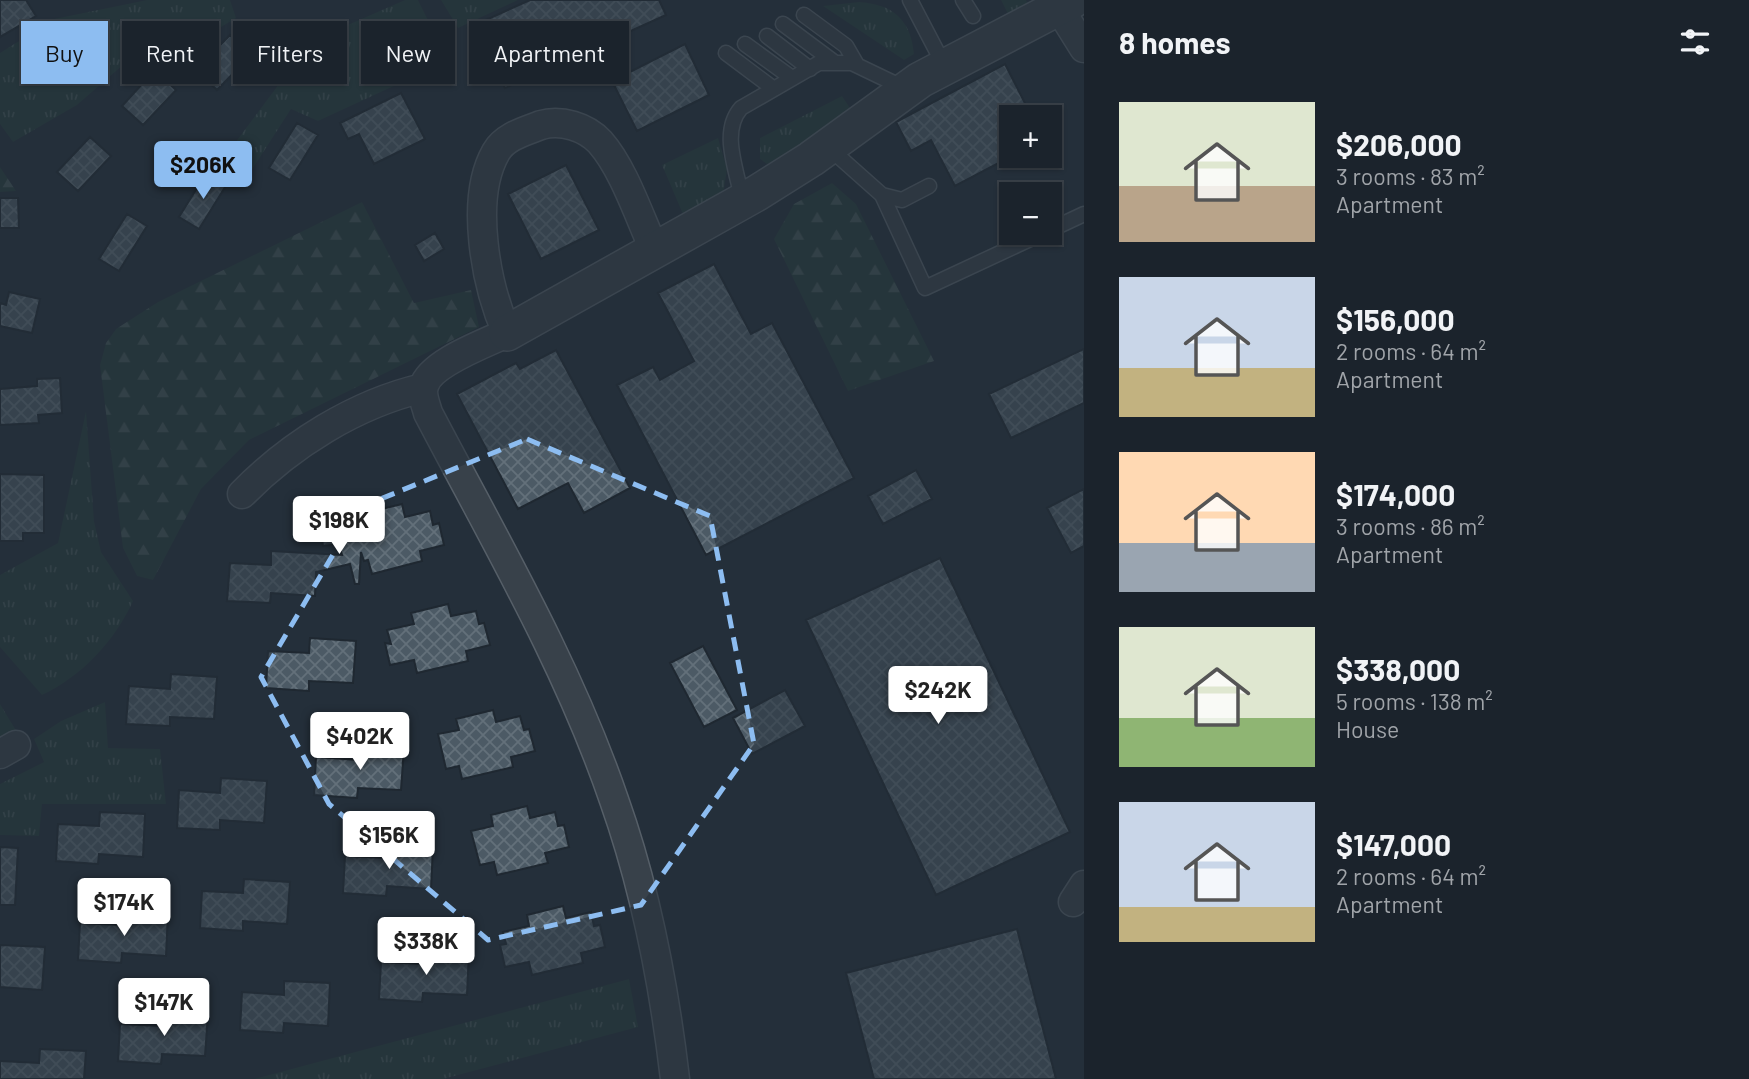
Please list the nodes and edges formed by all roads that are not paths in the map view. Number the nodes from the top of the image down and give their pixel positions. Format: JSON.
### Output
{"nodes":[{"id":1,"x":910,"y":0,"type":"edge"},
{"id":2,"x":963,"y":0,"type":"edge"},
{"id":3,"x":1066,"y":4,"type":"edge"},
{"id":4,"x":804,"y":15,"type":"dead end"},
{"id":5,"x":973,"y":16,"type":"dead end"},
{"id":6,"x":783,"y":24,"type":"dead end"},
{"id":7,"x":767,"y":36,"type":"dead end"},
{"id":8,"x":745,"y":44,"type":"dead end"},
{"id":9,"x":1084,"y":48,"type":"edge"},
{"id":10,"x":726,"y":54,"type":"dead end"},
{"id":11,"x":834,"y":62,"type":"junction"},
{"id":12,"x":856,"y":65,"type":"junction"},
{"id":13,"x":945,"y":67,"type":"junction"},
{"id":14,"x":810,"y":69,"type":"junction"},
{"id":15,"x":792,"y":78,"type":"junction"},
{"id":16,"x":774,"y":89,"type":"junction"},
{"id":17,"x":905,"y":89,"type":"junction"},
{"id":18,"x":827,"y":146,"type":"junction"},
{"id":19,"x":929,"y":186,"type":"dead end"},
{"id":20,"x":881,"y":195,"type":"junction"},
{"id":21,"x":743,"y":202,"type":"junction"},
{"id":22,"x":1084,"y":214,"type":"edge"},
{"id":23,"x":1062,"y":224,"type":"edge"},
{"id":24,"x":1018,"y":245,"type":"edge"},
{"id":25,"x":655,"y":251,"type":"junction"},
{"id":26,"x":507,"y":333,"type":"junction"},
{"id":27,"x":423,"y":388,"type":"junction"},
{"id":28,"x":242,"y":494,"type":"dead end"},
{"id":29,"x":675,"y":1079,"type":"edge"}],
"edges":[{"from":1,"to":13,"type":"lane"},
{"from":2,"to":5,"type":"lane"},
{"from":3,"to":9,"type":"street"},
{"from":3,"to":13,"type":"street"},
{"from":4,"to":12,"type":"lane"},
{"from":6,"to":11,"type":"lane"},
{"from":7,"to":14,"type":"lane"},
{"from":8,"to":15,"type":"lane"},
{"from":10,"to":16,"type":"lane"},
{"from":11,"to":12,"type":"lane"},
{"from":11,"to":14,"type":"lane"},
{"from":12,"to":17,"type":"lane"},
{"from":13,"to":17,"type":"street"},
{"from":14,"to":15,"type":"lane"},
{"from":15,"to":16,"type":"lane"},
{"from":16,"to":21,"type":"lane"},
{"from":17,"to":18,"type":"street"},
{"from":18,"to":20,"type":"lane"},
{"from":18,"to":21,"type":"street"},
{"from":19,"to":20,"type":"lane"},
{"from":20,"to":24,"type":"lane"},
{"from":21,"to":25,"type":"street"},
{"from":22,"to":23,"type":"lane"},
{"from":25,"to":26,"type":"street"},
{"from":25,"to":26,"type":"street"},
{"from":26,"to":27,"type":"street"},
{"from":27,"to":28,"type":"street"},
{"from":27,"to":29,"type":"street"}]}
